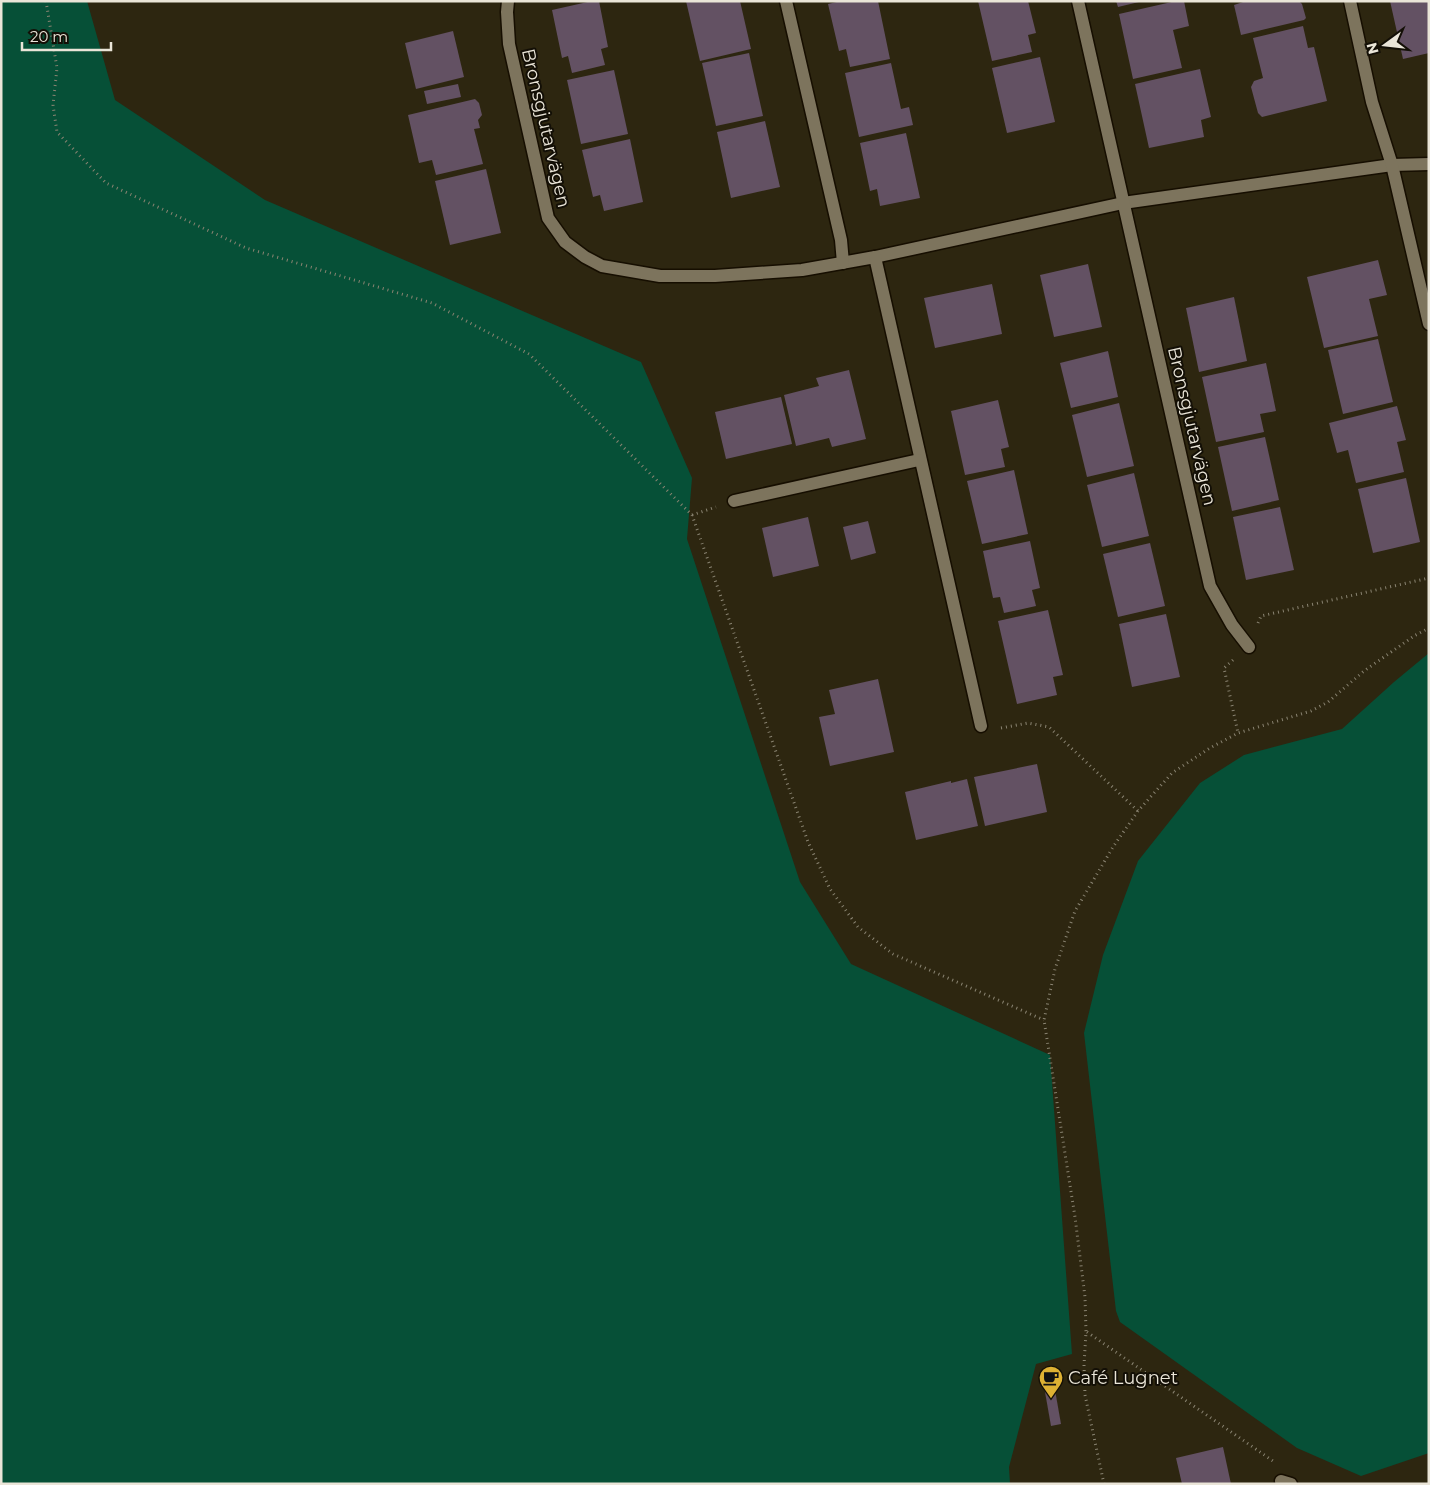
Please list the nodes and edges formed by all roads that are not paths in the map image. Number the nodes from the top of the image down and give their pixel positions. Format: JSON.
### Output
{"nodes":[{"id":1,"x":508,"y":1,"type":"edge"},
{"id":2,"x":786,"y":1,"type":"edge"},
{"id":3,"x":1078,"y":1,"type":"edge"},
{"id":4,"x":1350,"y":1,"type":"edge"},
{"id":5,"x":1429,"y":164,"type":"edge"},
{"id":6,"x":1392,"y":165,"type":"junction"},
{"id":7,"x":1124,"y":203,"type":"junction"},
{"id":8,"x":875,"y":257,"type":"junction"},
{"id":9,"x":843,"y":263,"type":"junction"},
{"id":10,"x":1429,"y":324,"type":"edge"},
{"id":11,"x":920,"y":460,"type":"junction"},
{"id":12,"x":734,"y":501,"type":"dead end"},
{"id":13,"x":1249,"y":647,"type":"road end"},
{"id":14,"x":981,"y":726,"type":"road end"}],
"edges":[{"from":1,"to":9,"type":"street","name":"Bronsgjutarvägen"},
{"from":2,"to":9,"type":"street"},
{"from":3,"to":7,"type":"street","name":"Bronsgjutarvägen"},
{"from":4,"to":6,"type":"street"},
{"from":5,"to":6,"type":"street","name":"Bronsgjutarvägen"},
{"from":6,"to":7,"type":"street","name":"Bronsgjutarvägen"},
{"from":6,"to":10,"type":"street"},
{"from":7,"to":8,"type":"street","name":"Bronsgjutarvägen"},
{"from":7,"to":13,"type":"street","name":"Bronsgjutarvägen"},
{"from":8,"to":9,"type":"street","name":"Bronsgjutarvägen"},
{"from":8,"to":11,"type":"street"},
{"from":11,"to":12,"type":"street"},
{"from":11,"to":14,"type":"street"}]}
